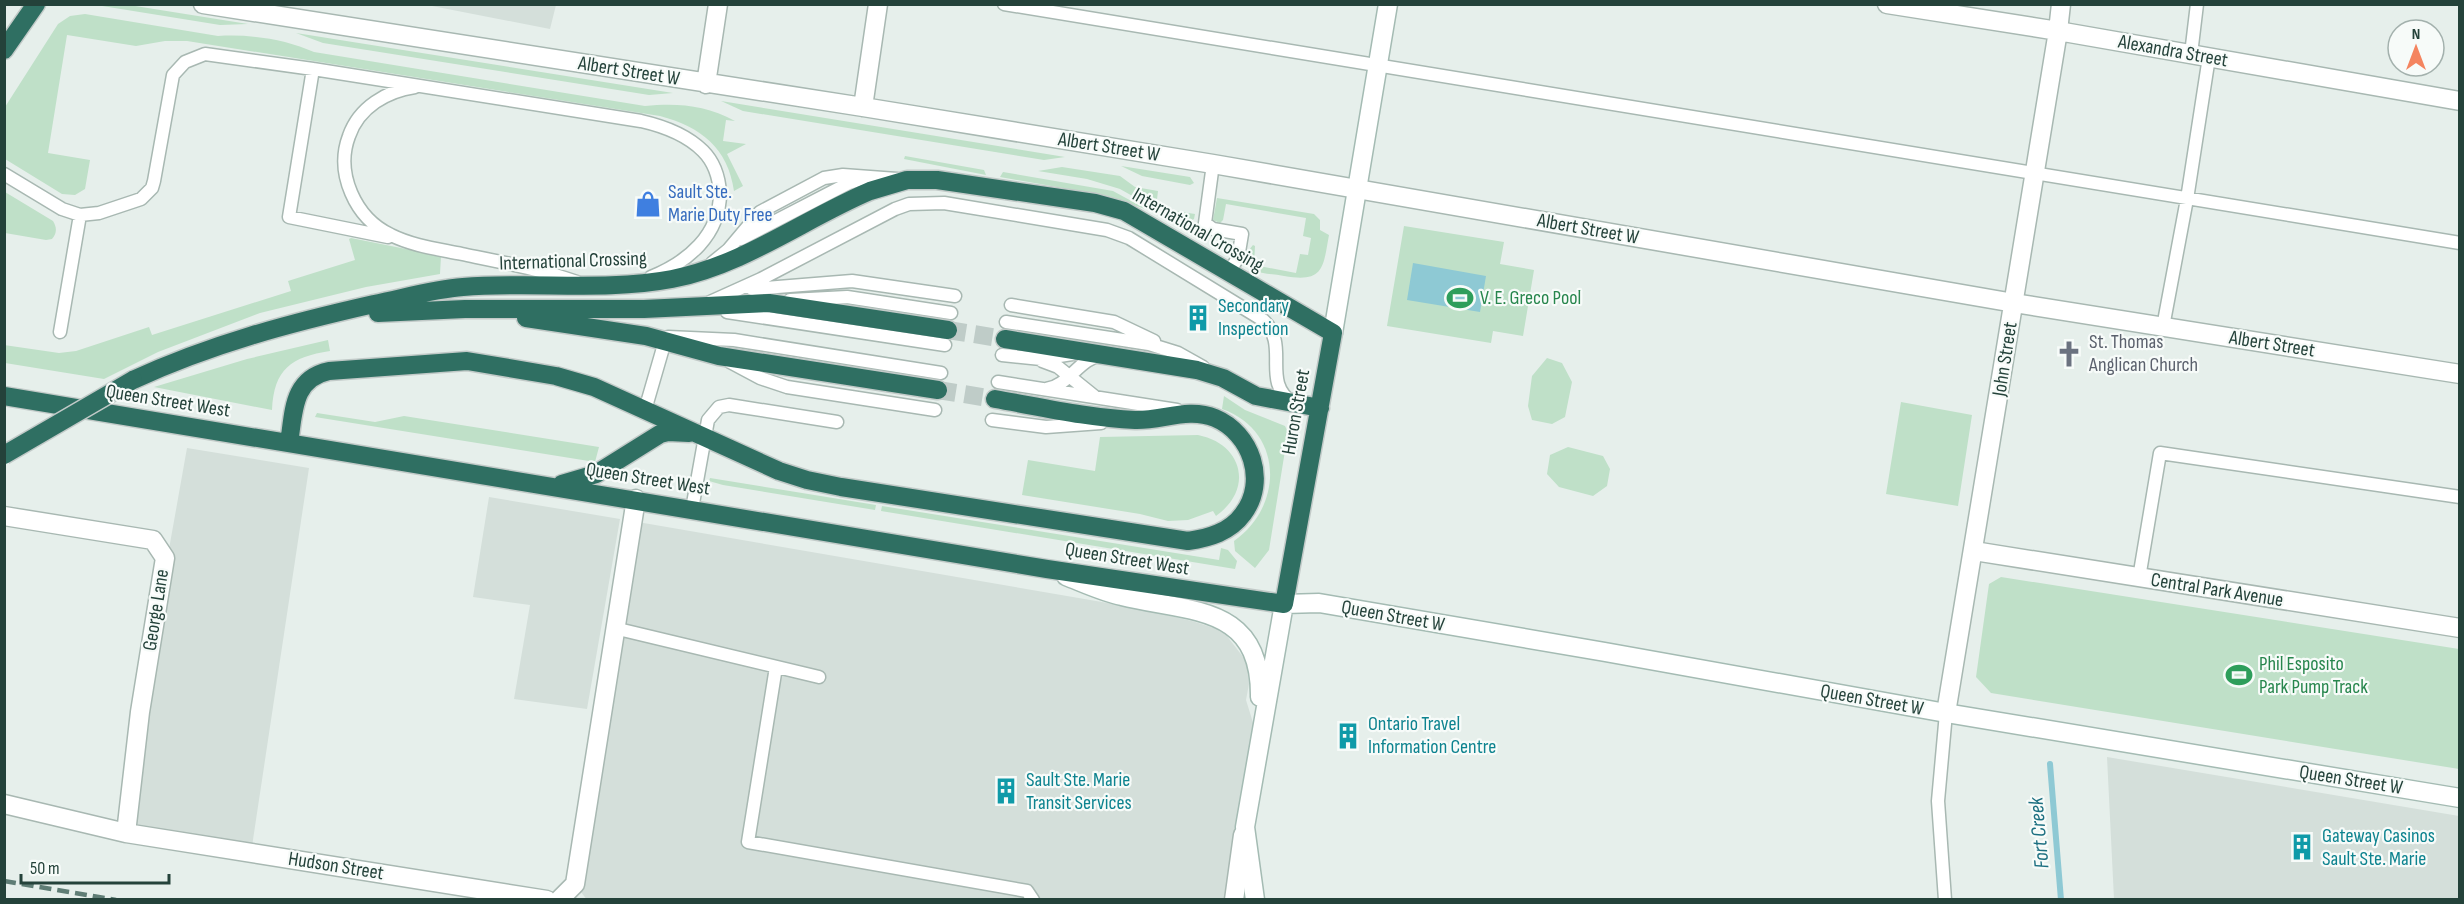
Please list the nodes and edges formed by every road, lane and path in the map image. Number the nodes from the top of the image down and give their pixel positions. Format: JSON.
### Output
{"nodes":[{"id":1,"x":36,"y":4,"type":"edge"},
{"id":2,"x":202,"y":4,"type":"edge"},
{"id":3,"x":718,"y":4,"type":"edge"},
{"id":4,"x":878,"y":4,"type":"edge"},
{"id":5,"x":1004,"y":4,"type":"edge"},
{"id":6,"x":1388,"y":4,"type":"edge"},
{"id":7,"x":1887,"y":4,"type":"edge"},
{"id":8,"x":2061,"y":4,"type":"edge"},
{"id":9,"x":2197,"y":4,"type":"edge"},
{"id":10,"x":2058,"y":31,"type":"junction"},
{"id":11,"x":4,"y":50,"type":"edge"},
{"id":12,"x":2191,"y":54,"type":"junction"},
{"id":13,"x":2209,"y":57,"type":"junction"},
{"id":14,"x":1378,"y":64,"type":"junction"},
{"id":15,"x":313,"y":69,"type":"junction"},
{"id":16,"x":706,"y":84,"type":"junction"},
{"id":17,"x":429,"y":87,"type":"junction"},
{"id":18,"x":2460,"y":101,"type":"edge"},
{"id":19,"x":862,"y":107,"type":"junction"},
{"id":20,"x":1213,"y":164,"type":"junction"},
{"id":21,"x":4,"y":174,"type":"edge"},
{"id":22,"x":2035,"y":174,"type":"junction"},
{"id":23,"x":907,"y":180,"type":"junction"},
{"id":24,"x":1357,"y":189,"type":"junction"},
{"id":25,"x":2187,"y":199,"type":"junction"},
{"id":26,"x":80,"y":215,"type":"junction"},
{"id":27,"x":403,"y":240,"type":"junction"},
{"id":28,"x":2460,"y":243,"type":"edge"},
{"id":29,"x":699,"y":272,"type":"junction"},
{"id":30,"x":1228,"y":273,"type":"junction"},
{"id":31,"x":592,"y":286,"type":"junction"},
{"id":32,"x":615,"y":286,"type":"junction"},
{"id":33,"x":1258,"y":290,"type":"junction"},
{"id":34,"x":955,"y":296,"type":"dead end"},
{"id":35,"x":740,"y":298,"type":"junction"},
{"id":36,"x":2014,"y":303,"type":"junction"},
{"id":37,"x":1011,"y":305,"type":"dead end"},
{"id":38,"x":465,"y":309,"type":"junction"},
{"id":39,"x":644,"y":309,"type":"junction"},
{"id":40,"x":1245,"y":309,"type":"junction"},
{"id":41,"x":326,"y":315,"type":"junction"},
{"id":42,"x":2163,"y":327,"type":"junction"},
{"id":43,"x":948,"y":330,"type":"joint"},
{"id":44,"x":60,"y":332,"type":"dead end"},
{"id":45,"x":1332,"y":333,"type":"junction"},
{"id":46,"x":646,"y":336,"type":"junction"},
{"id":47,"x":1004,"y":339,"type":"junction"},
{"id":48,"x":665,"y":341,"type":"junction"},
{"id":49,"x":1178,"y":353,"type":"junction"},
{"id":50,"x":1100,"y":355,"type":"junction"},
{"id":51,"x":719,"y":356,"type":"junction"},
{"id":52,"x":1023,"y":358,"type":"junction"},
{"id":53,"x":2460,"y":374,"type":"edge"},
{"id":54,"x":1069,"y":376,"type":"junction"},
{"id":55,"x":1223,"y":378,"type":"junction"},
{"id":56,"x":939,"y":382,"type":"joint"},
{"id":57,"x":1039,"y":389,"type":"junction"},
{"id":58,"x":996,"y":391,"type":"joint"},
{"id":59,"x":4,"y":396,"type":"edge"},
{"id":60,"x":1100,"y":398,"type":"junction"},
{"id":61,"x":1294,"y":403,"type":"junction"},
{"id":62,"x":1320,"y":408,"type":"junction"},
{"id":63,"x":645,"y":410,"type":"junction"},
{"id":64,"x":935,"y":410,"type":"dead end"},
{"id":65,"x":1200,"y":414,"type":"junction"},
{"id":66,"x":992,"y":420,"type":"dead end"},
{"id":67,"x":1136,"y":420,"type":"junction"},
{"id":68,"x":837,"y":422,"type":"dead end"},
{"id":69,"x":704,"y":437,"type":"junction"},
{"id":70,"x":289,"y":443,"type":"junction"},
{"id":71,"x":4,"y":455,"type":"edge"},
{"id":72,"x":542,"y":484,"type":"junction"},
{"id":73,"x":2460,"y":497,"type":"edge"},
{"id":74,"x":636,"y":499,"type":"junction"},
{"id":75,"x":692,"y":509,"type":"junction"},
{"id":76,"x":4,"y":516,"type":"edge"},
{"id":77,"x":1974,"y":551,"type":"junction"},
{"id":78,"x":1047,"y":569,"type":"junction"},
{"id":79,"x":2139,"y":578,"type":"junction"},
{"id":80,"x":1284,"y":604,"type":"junction"},
{"id":81,"x":614,"y":628,"type":"junction"},
{"id":82,"x":2460,"y":628,"type":"edge"},
{"id":83,"x":776,"y":667,"type":"junction"},
{"id":84,"x":819,"y":678,"type":"dead end"},
{"id":85,"x":1946,"y":713,"type":"junction"},
{"id":86,"x":1259,"y":742,"type":"junction"},
{"id":87,"x":2460,"y":798,"type":"edge"},
{"id":88,"x":4,"y":804,"type":"edge"},
{"id":89,"x":1245,"y":827,"type":"junction"},
{"id":90,"x":126,"y":833,"type":"junction"},
{"id":91,"x":546,"y":900,"type":"edge"},
{"id":92,"x":558,"y":900,"type":"edge"},
{"id":93,"x":1033,"y":900,"type":"edge"},
{"id":94,"x":1234,"y":900,"type":"edge"},
{"id":95,"x":1255,"y":900,"type":"edge"},
{"id":96,"x":1946,"y":900,"type":"edge"}],
"edges":[{"from":1,"to":11,"type":"highway"},
{"from":2,"to":16,"type":"street","name":"Albert Street W"},
{"from":3,"to":16,"type":"street"},
{"from":4,"to":19,"type":"street"},
{"from":5,"to":14,"type":"lane"},
{"from":6,"to":14,"type":"street","name":"Huron Street"},
{"from":7,"to":10,"type":"street","name":"Alexandra Street"},
{"from":8,"to":10,"type":"street","name":"John Street"},
{"from":9,"to":12,"type":"lane"},
{"from":10,"to":12,"type":"street","name":"Alexandra Street"},
{"from":10,"to":22,"type":"street","name":"John Street"},
{"from":12,"to":13,"type":"street","name":"Alexandra Street"},
{"from":13,"to":18,"type":"street","name":"Alexandra Street"},
{"from":13,"to":25,"type":"lane"},
{"from":14,"to":22,"type":"lane"},
{"from":14,"to":24,"type":"street","name":"Huron Street"},
{"from":15,"to":17,"type":"lane"},
{"from":15,"to":26,"type":"lane"},
{"from":15,"to":27,"type":"lane"},
{"from":16,"to":19,"type":"street","name":"Albert Street W"},
{"from":17,"to":27,"type":"lane"},
{"from":17,"to":32,"type":"lane"},
{"from":19,"to":20,"type":"street","name":"Albert Street W"},
{"from":20,"to":24,"type":"street","name":"Albert Street W"},
{"from":20,"to":30,"type":"lane"},
{"from":21,"to":26,"type":"lane"},
{"from":22,"to":25,"type":"lane"},
{"from":22,"to":36,"type":"street","name":"John Street"},
{"from":23,"to":29,"type":"highway","name":"International Crossing"},
{"from":23,"to":29,"type":"lane"},
{"from":23,"to":30,"type":"highway","name":"International Crossing"},
{"from":24,"to":36,"type":"street","name":"Albert Street W"},
{"from":24,"to":45,"type":"street","name":"Huron Street"},
{"from":25,"to":28,"type":"lane"},
{"from":25,"to":42,"type":"lane"},
{"from":26,"to":44,"type":"lane"},
{"from":27,"to":31,"type":"lane"},
{"from":29,"to":32,"type":"highway","name":"International Crossing"},
{"from":30,"to":33,"type":"highway","name":"International Crossing"},
{"from":31,"to":32,"type":"highway","name":"International Crossing"},
{"from":31,"to":41,"type":"highway","name":"International Crossing"},
{"from":33,"to":40,"type":"lane"},
{"from":33,"to":45,"type":"highway","name":"International Crossing"},
{"from":34,"to":35,"type":"lane"},
{"from":35,"to":39,"type":"highway"},
{"from":35,"to":40,"type":"lane"},
{"from":35,"to":43,"type":"highway"},
{"from":36,"to":42,"type":"street","name":"Albert Street"},
{"from":36,"to":77,"type":"street","name":"John Street"},
{"from":37,"to":49,"type":"lane"},
{"from":38,"to":39,"type":"highway"},
{"from":38,"to":41,"type":"highway"},
{"from":38,"to":46,"type":"highway"},
{"from":39,"to":43,"type":"lane"},
{"from":40,"to":61,"type":"lane"},
{"from":41,"to":71,"type":"highway","bridge":true},
{"from":42,"to":53,"type":"street","name":"Albert Street"},
{"from":45,"to":62,"type":"highway","name":"Huron Street"},
{"from":46,"to":48,"type":"highway"},
{"from":46,"to":56,"type":"lane"},
{"from":47,"to":49,"type":"lane"},
{"from":47,"to":50,"type":"highway"},
{"from":47,"to":52,"type":"lane"},
{"from":48,"to":51,"type":"highway"},
{"from":48,"to":63,"type":"lane"},
{"from":49,"to":55,"type":"lane"},
{"from":50,"to":52,"type":"lane"},
{"from":50,"to":54,"type":"lane"},
{"from":50,"to":55,"type":"highway"},
{"from":51,"to":56,"type":"highway"},
{"from":51,"to":64,"type":"lane"},
{"from":52,"to":54,"type":"lane"},
{"from":54,"to":57,"type":"lane"},
{"from":54,"to":60,"type":"lane"},
{"from":55,"to":61,"type":"highway"},
{"from":57,"to":58,"type":"lane"},
{"from":57,"to":60,"type":"lane"},
{"from":58,"to":67,"type":"highway"},
{"from":59,"to":70,"type":"highway","name":"Queen Street West"},
{"from":60,"to":65,"type":"lane"},
{"from":61,"to":62,"type":"highway"},
{"from":62,"to":80,"type":"highway","name":"Huron Street"},
{"from":63,"to":69,"type":"highway"},
{"from":63,"to":70,"type":"highway"},
{"from":65,"to":67,"type":"highway"},
{"from":65,"to":69,"type":"highway"},
{"from":66,"to":67,"type":"lane"},
{"from":68,"to":69,"type":"lane"},
{"from":69,"to":72,"type":"highway"},
{"from":69,"to":75,"type":"lane"},
{"from":70,"to":72,"type":"highway","name":"Queen Street West"},
{"from":72,"to":74,"type":"highway","name":"Queen Street West"},
{"from":73,"to":79,"type":"lane"},
{"from":74,"to":75,"type":"highway","name":"Queen Street West"},
{"from":74,"to":81,"type":"street"},
{"from":75,"to":78,"type":"highway","name":"Queen Street West"},
{"from":76,"to":90,"type":"street","name":"George Lane"},
{"from":77,"to":79,"type":"street","name":"Central Park Avenue"},
{"from":77,"to":85,"type":"street","name":"John Street"},
{"from":78,"to":80,"type":"highway","name":"Queen Street West"},
{"from":78,"to":86,"type":"street"},
{"from":79,"to":82,"type":"street","name":"Central Park Avenue"},
{"from":80,"to":85,"type":"street","name":"Queen Street W"},
{"from":80,"to":86,"type":"street","name":"Huron Street"},
{"from":81,"to":83,"type":"lane"},
{"from":81,"to":92,"type":"street"},
{"from":83,"to":84,"type":"lane"},
{"from":83,"to":93,"type":"lane"},
{"from":85,"to":87,"type":"street","name":"Queen Street W"},
{"from":85,"to":96,"type":"lane"},
{"from":86,"to":89,"type":"street","name":"Huron Street"},
{"from":88,"to":90,"type":"street","name":"Hudson Street"},
{"from":89,"to":94,"type":"street","name":"Huron Street"},
{"from":89,"to":95,"type":"street","name":"Huron Street"},
{"from":90,"to":91,"type":"street","name":"Hudson Street"}]}
